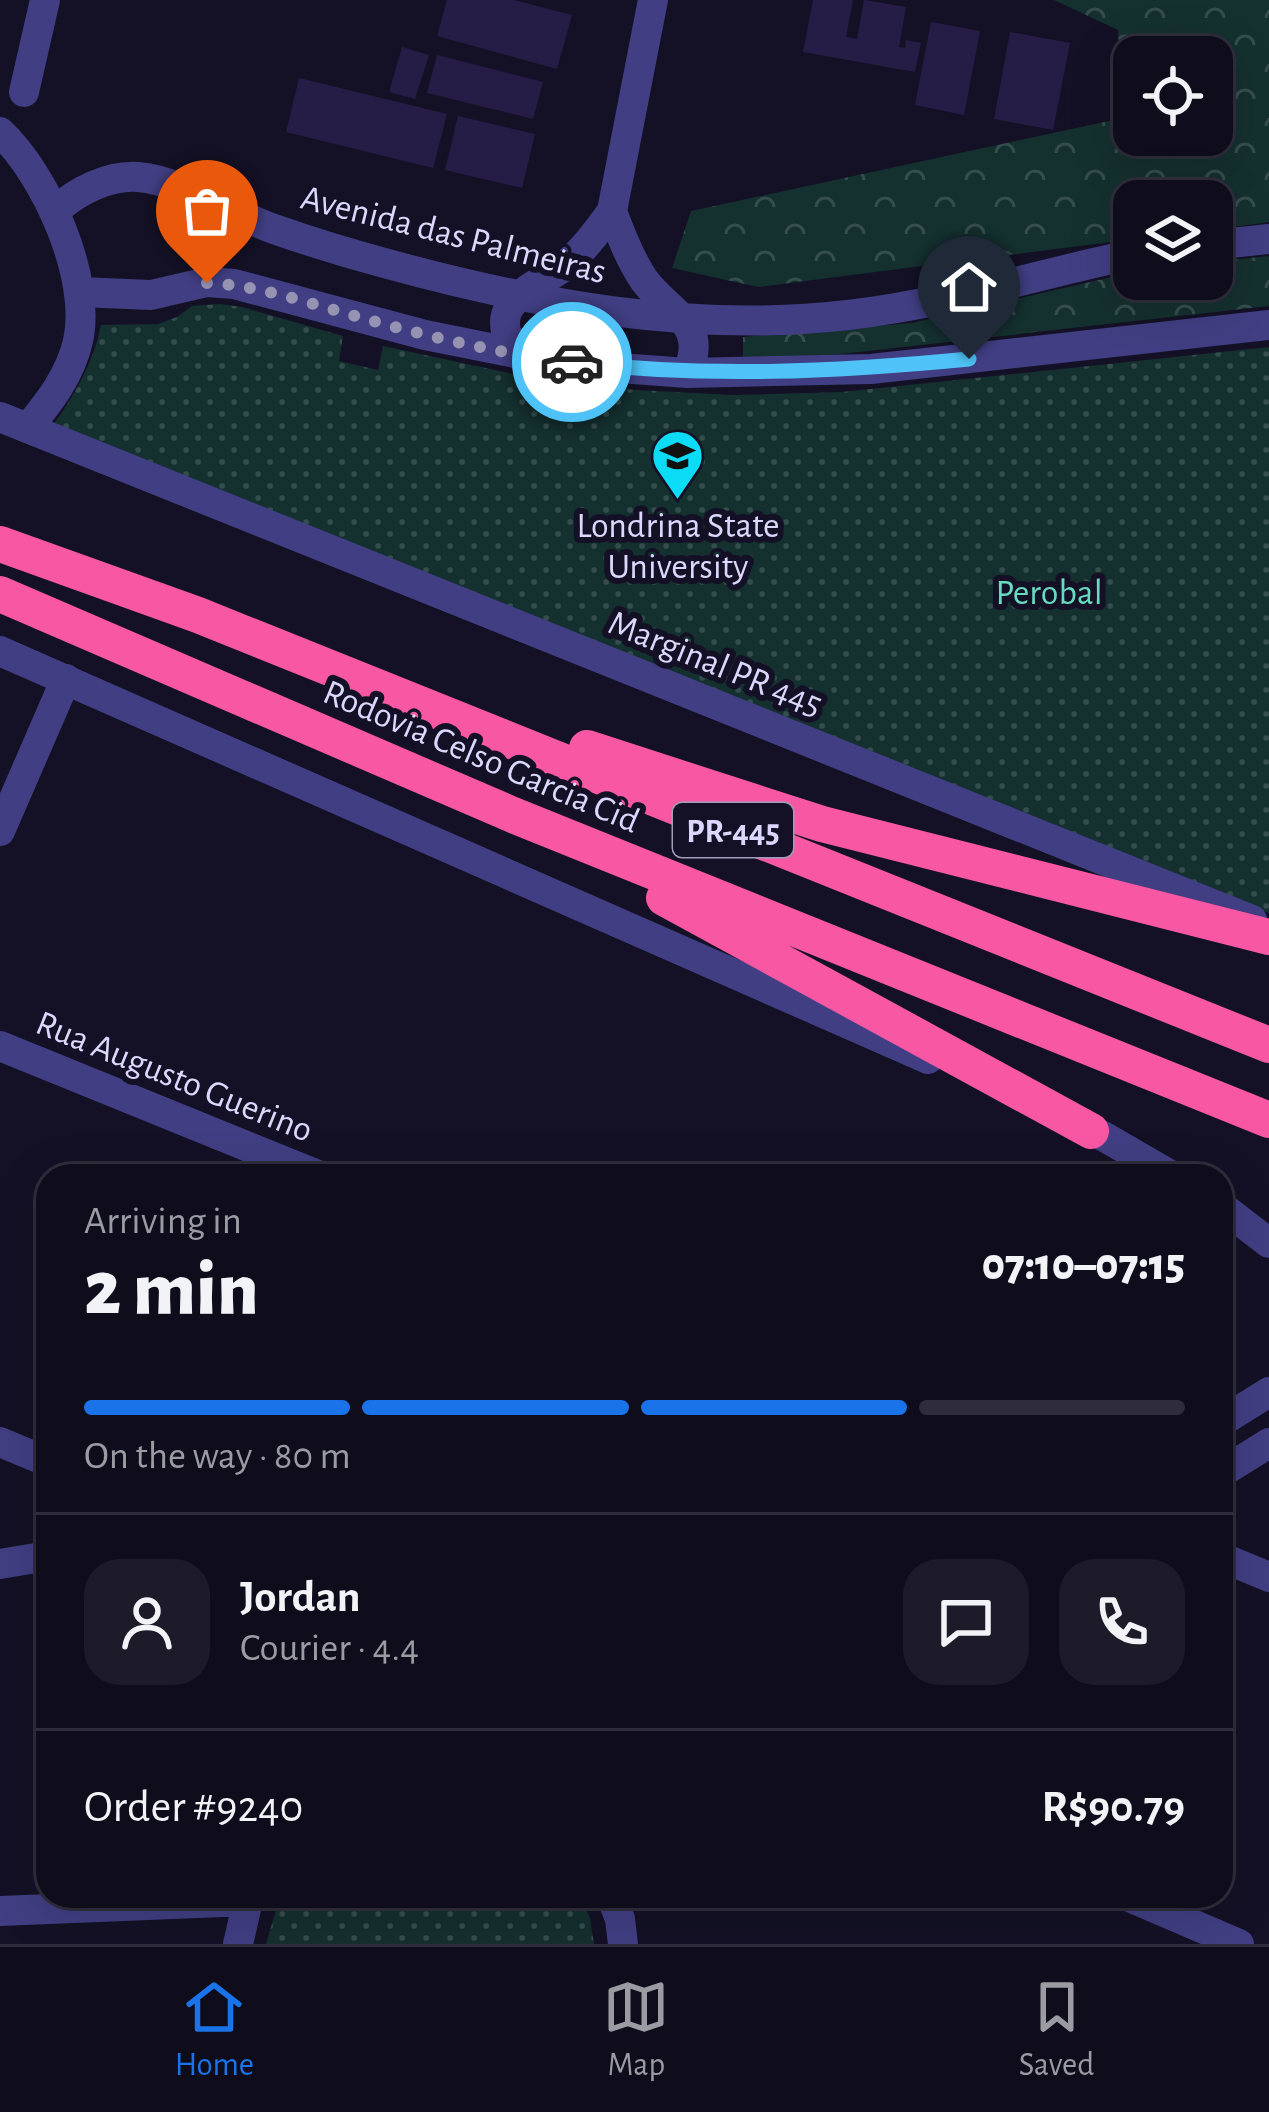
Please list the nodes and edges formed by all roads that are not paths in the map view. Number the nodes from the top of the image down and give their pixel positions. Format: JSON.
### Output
{"nodes":[{"id":1,"x":45,"y":0,"type":"edge"},
{"id":2,"x":653,"y":0,"type":"edge"},
{"id":3,"x":24,"y":92,"type":"dead end"},
{"id":4,"x":0,"y":132,"type":"edge"},
{"id":5,"x":55,"y":211,"type":"junction"},
{"id":6,"x":612,"y":212,"type":"junction"},
{"id":7,"x":1269,"y":239,"type":"edge"},
{"id":8,"x":1233,"y":243,"type":"edge"},
{"id":9,"x":1113,"y":259,"type":"edge"},
{"id":10,"x":80,"y":292,"type":"junction"},
{"id":11,"x":520,"y":297,"type":"junction"},
{"id":12,"x":682,"y":319,"type":"junction"},
{"id":13,"x":1269,"y":325,"type":"edge"},
{"id":14,"x":515,"y":353,"type":"junction"},
{"id":15,"x":687,"y":373,"type":"junction"},
{"id":16,"x":14,"y":423,"type":"edge"},
{"id":17,"x":0,"y":544,"type":"edge"},
{"id":18,"x":3,"y":595,"type":"edge"},
{"id":19,"x":198,"y":616,"type":"junction"},
{"id":20,"x":0,"y":651,"type":"edge"},
{"id":21,"x":66,"y":679,"type":"junction"},
{"id":22,"x":513,"y":815,"type":"junction"},
{"id":23,"x":0,"y":831,"type":"edge"},
{"id":24,"x":1269,"y":926,"type":"edge"},
{"id":25,"x":1269,"y":937,"type":"edge"},
{"id":26,"x":1269,"y":1045,"type":"edge"},
{"id":27,"x":0,"y":1046,"type":"edge"},
{"id":28,"x":1269,"y":1120,"type":"edge"},
{"id":29,"x":1091,"y":1131,"type":"junction"},
{"id":30,"x":290,"y":1164,"type":"edge"},
{"id":31,"x":1150,"y":1164,"type":"edge"},
{"id":32,"x":1233,"y":1215,"type":"edge"},
{"id":33,"x":1269,"y":1243,"type":"edge"},
{"id":34,"x":1269,"y":1392,"type":"edge"},
{"id":35,"x":1233,"y":1415,"type":"edge"},
{"id":36,"x":0,"y":1442,"type":"edge"},
{"id":37,"x":1269,"y":1443,"type":"edge"},
{"id":38,"x":36,"y":1457,"type":"edge"},
{"id":39,"x":1233,"y":1466,"type":"edge"},
{"id":40,"x":36,"y":1558,"type":"edge"},
{"id":41,"x":1233,"y":1562,"type":"edge"},
{"id":42,"x":0,"y":1564,"type":"edge"},
{"id":43,"x":1269,"y":1577,"type":"edge"},
{"id":44,"x":62,"y":1908,"type":"edge"},
{"id":45,"x":246,"y":1908,"type":"edge"},
{"id":46,"x":616,"y":1908,"type":"edge"},
{"id":47,"x":1155,"y":1908,"type":"edge"},
{"id":48,"x":0,"y":1911,"type":"edge"},
{"id":49,"x":238,"y":1944,"type":"edge"},
{"id":50,"x":623,"y":1944,"type":"edge"},
{"id":51,"x":1238,"y":1944,"type":"edge"}],
"edges":[{"from":1,"to":3,"type":"street"},
{"from":2,"to":6,"type":"street"},
{"from":4,"to":5,"type":"street"},
{"from":5,"to":10,"type":"street"},
{"from":5,"to":11,"type":"street","name":"Avenida das Palmeiras"},
{"from":6,"to":11,"type":"street"},
{"from":6,"to":12,"type":"street"},
{"from":7,"to":8,"type":"street"},
{"from":9,"to":12,"type":"street","name":"Avenida das Palmeiras"},
{"from":10,"to":14,"type":"street"},
{"from":10,"to":16,"type":"street"},
{"from":11,"to":12,"type":"street","name":"Avenida das Palmeiras"},
{"from":11,"to":14,"type":"street"},
{"from":12,"to":15,"type":"street"},
{"from":13,"to":15,"type":"street"},
{"from":14,"to":15,"type":"street"},
{"from":16,"to":24,"type":"street","name":"Marginal PR 445"},
{"from":17,"to":19,"type":"highway","name":"Rodovia Celso Garcia Cid","number":"PR-445"},
{"from":18,"to":22,"type":"highway","name":"Rodovia Celso Garcia Cid","number":"PR-445"},
{"from":19,"to":25,"type":"highway"},
{"from":19,"to":26,"type":"highway","name":"Rodovia Celso Garcia Cid","number":"PR-445"},
{"from":20,"to":21,"type":"street"},
{"from":21,"to":23,"type":"street"},
{"from":21,"to":29,"type":"street"},
{"from":22,"to":28,"type":"highway","name":"Rodovia Celso Garcia Cid","number":"PR-445"},
{"from":22,"to":29,"type":"highway"},
{"from":27,"to":30,"type":"street","name":"Rua Augusto Guerino"},
{"from":29,"to":31,"type":"street"},
{"from":32,"to":33,"type":"street"},
{"from":34,"to":35,"type":"street"},
{"from":36,"to":38,"type":"street"},
{"from":37,"to":39,"type":"street"},
{"from":40,"to":42,"type":"street"},
{"from":41,"to":43,"type":"street"},
{"from":44,"to":48,"type":"street"},
{"from":45,"to":49,"type":"street"},
{"from":46,"to":50,"type":"street"},
{"from":47,"to":51,"type":"street"}]}
